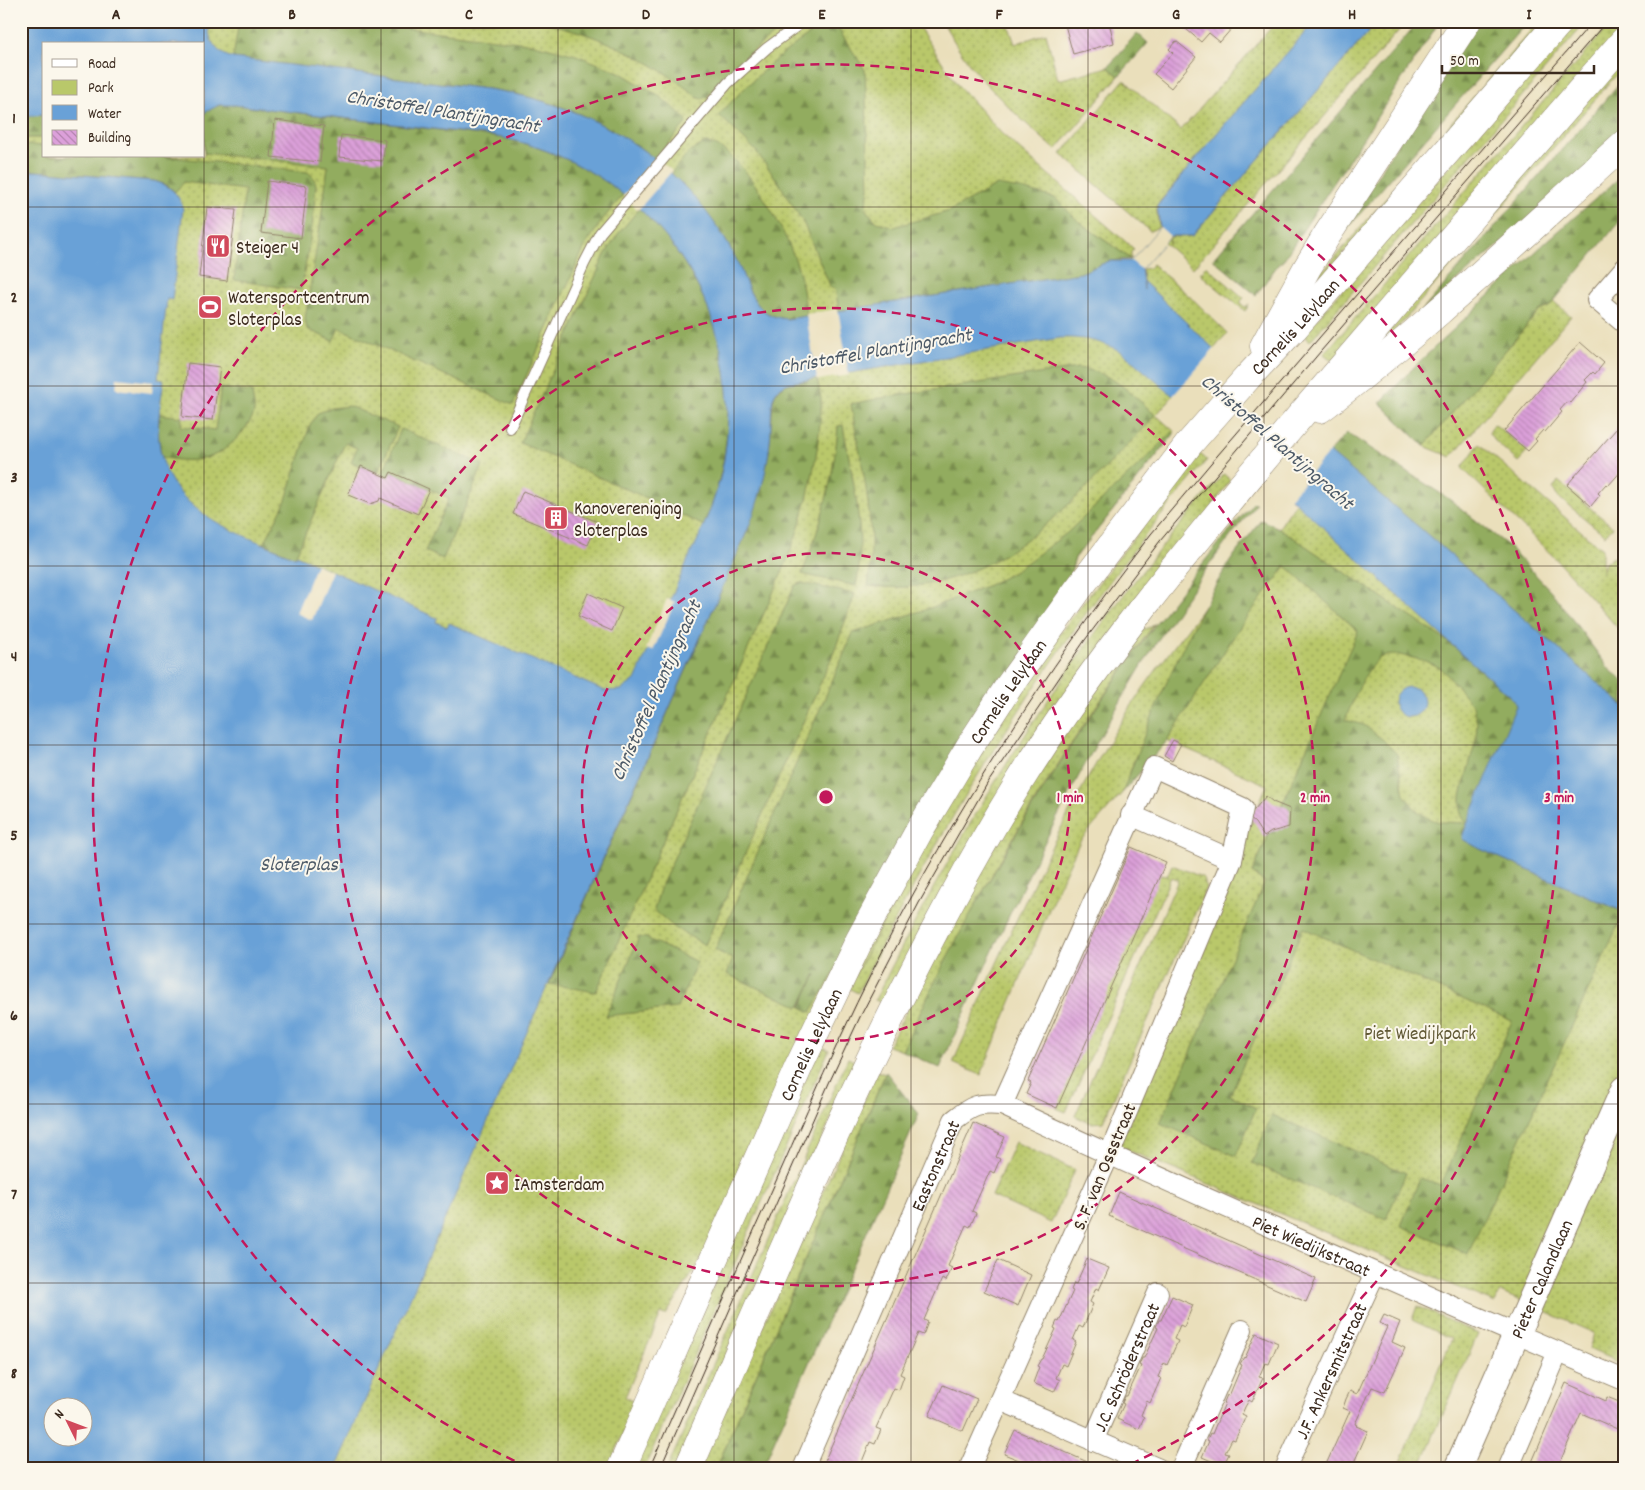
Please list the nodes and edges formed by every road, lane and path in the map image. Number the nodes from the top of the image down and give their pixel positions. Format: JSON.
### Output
{"nodes":[{"id":1,"x":804,"y":21,"type":"edge"},
{"id":2,"x":1467,"y":21,"type":"edge"},
{"id":3,"x":1560,"y":21,"type":"edge"},
{"id":4,"x":1624,"y":41,"type":"edge"},
{"id":5,"x":1624,"y":144,"type":"edge"},
{"id":6,"x":1624,"y":269,"type":"edge"},
{"id":7,"x":1288,"y":321,"type":"junction"},
{"id":8,"x":1624,"y":323,"type":"edge"},
{"id":9,"x":1349,"y":374,"type":"junction"},
{"id":10,"x":510,"y":428,"type":"dead end"},
{"id":11,"x":1131,"y":815,"type":"junction"},
{"id":12,"x":1232,"y":860,"type":"junction"},
{"id":13,"x":1624,"y":1089,"type":"edge"},
{"id":14,"x":1002,"y":1105,"type":"junction"},
{"id":15,"x":1109,"y":1155,"type":"junction"},
{"id":16,"x":1375,"y":1273,"type":"junction"},
{"id":17,"x":1158,"y":1292,"type":"dead end"},
{"id":18,"x":1242,"y":1330,"type":"dead end"},
{"id":19,"x":1517,"y":1334,"type":"junction"},
{"id":20,"x":1558,"y":1352,"type":"junction"},
{"id":21,"x":1624,"y":1380,"type":"edge"},
{"id":22,"x":1000,"y":1400,"type":"junction"},
{"id":23,"x":1093,"y":1441,"type":"junction"},
{"id":24,"x":621,"y":1469,"type":"edge"},
{"id":25,"x":688,"y":1469,"type":"edge"},
{"id":26,"x":804,"y":1469,"type":"edge"},
{"id":27,"x":969,"y":1469,"type":"edge"},
{"id":28,"x":1159,"y":1469,"type":"edge"},
{"id":29,"x":1181,"y":1469,"type":"edge"},
{"id":30,"x":1285,"y":1469,"type":"edge"},
{"id":31,"x":1458,"y":1469,"type":"edge"},
{"id":32,"x":1508,"y":1469,"type":"edge"}],
"edges":[{"from":1,"to":10,"type":"lane"},
{"from":2,"to":7,"type":"main road"},
{"from":3,"to":7,"type":"main road","name":"Cornelis Lelylaan"},
{"from":4,"to":9,"type":"main road"},
{"from":5,"to":9,"type":"main road"},
{"from":6,"to":8,"type":"street"},
{"from":7,"to":24,"type":"main road","name":"Cornelis Lelylaan"},
{"from":9,"to":25,"type":"main road"},
{"from":11,"to":12,"type":"street"},
{"from":11,"to":12,"type":"street"},
{"from":11,"to":14,"type":"street"},
{"from":12,"to":15,"type":"street","name":"S. F. van Ossstraat"},
{"from":13,"to":19,"type":"street","name":"Pieter Calandlaan"},
{"from":14,"to":15,"type":"street","name":"Piet Wiedijkstraat"},
{"from":14,"to":26,"type":"street","name":"Eastonstraat"},
{"from":15,"to":16,"type":"street","name":"Piet Wiedijkstraat"},
{"from":15,"to":22,"type":"street","name":"S. F. van Ossstraat"},
{"from":16,"to":19,"type":"street","name":"Piet Wiedijkstraat"},
{"from":16,"to":30,"type":"street","name":"J.F. Ankersmitstraat"},
{"from":17,"to":23,"type":"street","name":"J.C. Schröderstraat"},
{"from":18,"to":29,"type":"street"},
{"from":19,"to":20,"type":"street","name":"Piet Wiedijkstraat"},
{"from":19,"to":31,"type":"street","name":"Pieter Calandlaan"},
{"from":20,"to":21,"type":"street","name":"Piet Wiedijkstraat"},
{"from":20,"to":32,"type":"street"},
{"from":22,"to":23,"type":"street","name":"J.C. Schröderstraat"},
{"from":22,"to":27,"type":"street","name":"S. F. van Ossstraat"},
{"from":23,"to":28,"type":"street","name":"J.C. Schröderstraat"}]}
